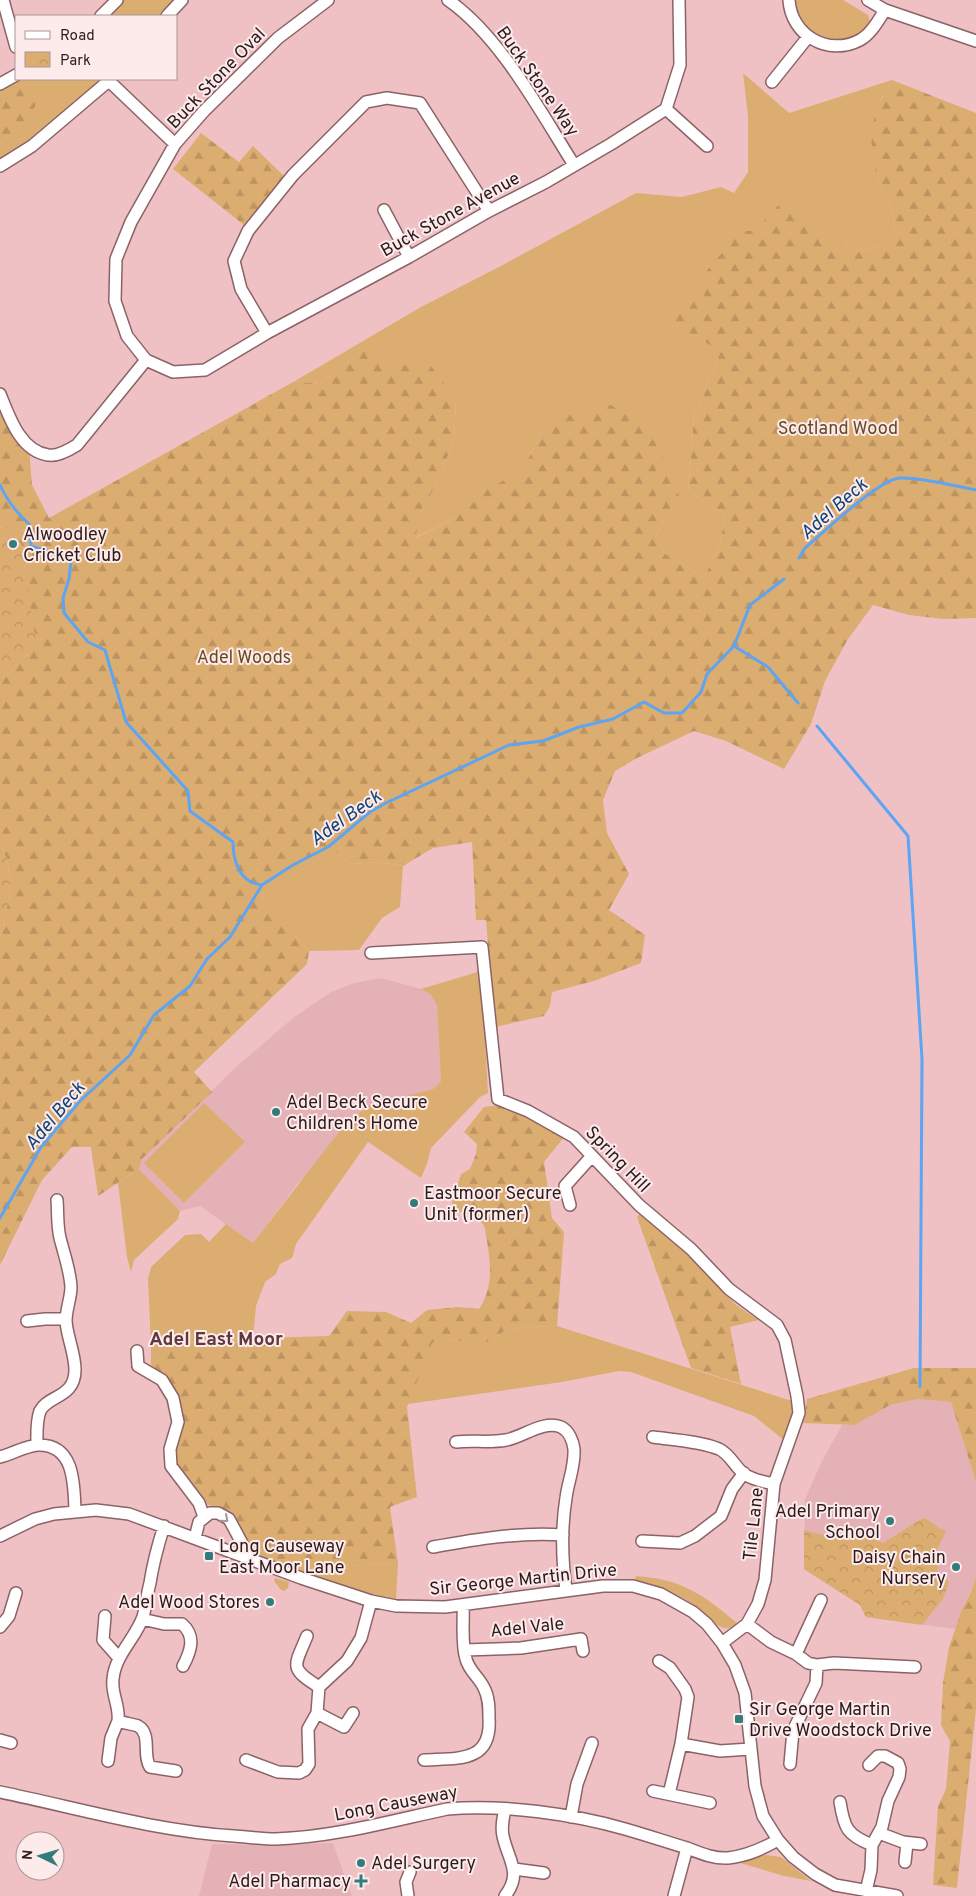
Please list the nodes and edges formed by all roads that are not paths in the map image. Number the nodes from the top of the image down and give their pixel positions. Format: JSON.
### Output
{"nodes":[{"id":1,"x":3,"y":0,"type":"edge"},
{"id":2,"x":117,"y":0,"type":"edge"},
{"id":3,"x":182,"y":0,"type":"edge"},
{"id":4,"x":328,"y":0,"type":"edge"},
{"id":5,"x":448,"y":0,"type":"edge"},
{"id":6,"x":679,"y":0,"type":"edge"},
{"id":7,"x":788,"y":0,"type":"edge"},
{"id":8,"x":868,"y":0,"type":"edge"},
{"id":9,"x":885,"y":10,"type":"junction"},
{"id":10,"x":102,"y":15,"type":"edge"},
{"id":11,"x":168,"y":15,"type":"edge"},
{"id":12,"x":808,"y":37,"type":"junction"},
{"id":13,"x":976,"y":41,"type":"edge"},
{"id":14,"x":15,"y":43,"type":"edge"},
{"id":15,"x":15,"y":76,"type":"edge"},
{"id":16,"x":110,"y":80,"type":"edge"},
{"id":17,"x":772,"y":82,"type":"dead end"},
{"id":18,"x":0,"y":84,"type":"edge"},
{"id":19,"x":666,"y":110,"type":"junction"},
{"id":20,"x":175,"y":144,"type":"junction"},
{"id":21,"x":707,"y":146,"type":"dead end"},
{"id":22,"x":574,"y":164,"type":"junction"},
{"id":23,"x":0,"y":166,"type":"edge"},
{"id":24,"x":384,"y":210,"type":"dead end"},
{"id":25,"x":489,"y":210,"type":"junction"},
{"id":26,"x":409,"y":257,"type":"junction"},
{"id":27,"x":267,"y":333,"type":"junction"},
{"id":28,"x":146,"y":360,"type":"junction"},
{"id":29,"x":0,"y":394,"type":"edge"},
{"id":30,"x":371,"y":953,"type":"dead end"},
{"id":31,"x":592,"y":1156,"type":"junction"},
{"id":32,"x":57,"y":1200,"type":"dead end"},
{"id":33,"x":570,"y":1206,"type":"dead end"},
{"id":34,"x":66,"y":1319,"type":"junction"},
{"id":35,"x":26,"y":1321,"type":"dead end"},
{"id":36,"x":137,"y":1351,"type":"dead end"},
{"id":37,"x":798,"y":1396,"type":"joint"},
{"id":38,"x":653,"y":1437,"type":"dead end"},
{"id":39,"x":456,"y":1442,"type":"dead end"},
{"id":40,"x":37,"y":1445,"type":"junction"},
{"id":41,"x":0,"y":1457,"type":"edge"},
{"id":42,"x":744,"y":1474,"type":"junction"},
{"id":43,"x":774,"y":1484,"type":"junction"},
{"id":44,"x":75,"y":1511,"type":"junction"},
{"id":45,"x":204,"y":1517,"type":"junction"},
{"id":46,"x":164,"y":1526,"type":"junction"},
{"id":47,"x":563,"y":1535,"type":"junction"},
{"id":48,"x":0,"y":1536,"type":"edge"},
{"id":49,"x":196,"y":1538,"type":"junction"},
{"id":50,"x":642,"y":1542,"type":"dead end"},
{"id":51,"x":433,"y":1547,"type":"dead end"},
{"id":52,"x":251,"y":1560,"type":"junction"},
{"id":53,"x":566,"y":1590,"type":"junction"},
{"id":54,"x":16,"y":1593,"type":"dead end"},
{"id":55,"x":821,"y":1600,"type":"dead end"},
{"id":56,"x":371,"y":1601,"type":"junction"},
{"id":57,"x":463,"y":1605,"type":"junction"},
{"id":58,"x":104,"y":1616,"type":"dead end"},
{"id":59,"x":142,"y":1619,"type":"junction"},
{"id":60,"x":747,"y":1624,"type":"junction"},
{"id":61,"x":0,"y":1627,"type":"edge"},
{"id":62,"x":307,"y":1636,"type":"dead end"},
{"id":63,"x":722,"y":1643,"type":"junction"},
{"id":64,"x":464,"y":1650,"type":"junction"},
{"id":65,"x":583,"y":1651,"type":"dead end"},
{"id":66,"x":796,"y":1654,"type":"junction"},
{"id":67,"x":119,"y":1658,"type":"junction"},
{"id":68,"x":659,"y":1661,"type":"dead end"},
{"id":69,"x":184,"y":1666,"type":"dead end"},
{"id":70,"x":817,"y":1666,"type":"junction"},
{"id":71,"x":915,"y":1667,"type":"dead end"},
{"id":72,"x":319,"y":1687,"type":"junction"},
{"id":73,"x":317,"y":1713,"type":"junction"},
{"id":74,"x":353,"y":1713,"type":"dead end"},
{"id":75,"x":118,"y":1721,"type":"junction"},
{"id":76,"x":592,"y":1743,"type":"dead end"},
{"id":77,"x":681,"y":1744,"type":"junction"},
{"id":78,"x":750,"y":1749,"type":"junction"},
{"id":79,"x":246,"y":1760,"type":"dead end"},
{"id":80,"x":424,"y":1760,"type":"dead end"},
{"id":81,"x":108,"y":1761,"type":"dead end"},
{"id":82,"x":790,"y":1764,"type":"dead end"},
{"id":83,"x":869,"y":1765,"type":"dead end"},
{"id":84,"x":176,"y":1771,"type":"dead end"},
{"id":85,"x":653,"y":1791,"type":"dead end"},
{"id":86,"x":0,"y":1792,"type":"edge"},
{"id":87,"x":669,"y":1794,"type":"junction"},
{"id":88,"x":840,"y":1802,"type":"dead end"},
{"id":89,"x":710,"y":1803,"type":"dead end"},
{"id":90,"x":505,"y":1809,"type":"junction"},
{"id":91,"x":571,"y":1817,"type":"junction"},
{"id":92,"x":879,"y":1833,"type":"junction"},
{"id":93,"x":778,"y":1840,"type":"junction"},
{"id":94,"x":907,"y":1843,"type":"junction"},
{"id":95,"x":921,"y":1844,"type":"dead end"},
{"id":96,"x":872,"y":1845,"type":"junction"},
{"id":97,"x":687,"y":1848,"type":"junction"},
{"id":98,"x":905,"y":1862,"type":"dead end"},
{"id":99,"x":514,"y":1869,"type":"junction"},
{"id":100,"x":410,"y":1872,"type":"dead end"},
{"id":101,"x":544,"y":1873,"type":"dead end"},
{"id":102,"x":866,"y":1891,"type":"junction"},
{"id":103,"x":408,"y":1896,"type":"edge"},
{"id":104,"x":505,"y":1896,"type":"edge"},
{"id":105,"x":674,"y":1896,"type":"edge"},
{"id":106,"x":897,"y":1896,"type":"edge"}],
"edges":[{"from":1,"to":14,"type":"street"},
{"from":2,"to":10,"type":"street"},
{"from":3,"to":11,"type":"street"},
{"from":4,"to":20,"type":"street","name":"Buck Stone Oval"},
{"from":5,"to":22,"type":"street","name":"Buck Stone Way"},
{"from":6,"to":19,"type":"street"},
{"from":7,"to":12,"type":"street"},
{"from":8,"to":9,"type":"street"},
{"from":9,"to":12,"type":"street"},
{"from":9,"to":13,"type":"street"},
{"from":12,"to":17,"type":"street"},
{"from":15,"to":18,"type":"street"},
{"from":16,"to":20,"type":"street"},
{"from":16,"to":23,"type":"street"},
{"from":19,"to":21,"type":"street"},
{"from":19,"to":22,"type":"street","name":"Buck Stone Avenue"},
{"from":20,"to":28,"type":"street","name":"Buck Stone Oval"},
{"from":22,"to":25,"type":"street","name":"Buck Stone Avenue"},
{"from":24,"to":26,"type":"street"},
{"from":25,"to":26,"type":"street","name":"Buck Stone Avenue"},
{"from":25,"to":27,"type":"street"},
{"from":26,"to":27,"type":"street","name":"Buck Stone Avenue"},
{"from":27,"to":28,"type":"street","name":"Buck Stone Avenue"},
{"from":28,"to":29,"type":"street"},
{"from":30,"to":31,"type":"street","name":"Spring Hill"},
{"from":31,"to":33,"type":"street"},
{"from":31,"to":37,"type":"street","name":"Spring Hill"},
{"from":32,"to":34,"type":"street"},
{"from":34,"to":35,"type":"street"},
{"from":34,"to":40,"type":"street"},
{"from":36,"to":45,"type":"street"},
{"from":37,"to":43,"type":"street","name":"Tile Lane"},
{"from":38,"to":42,"type":"street"},
{"from":39,"to":47,"type":"street"},
{"from":40,"to":41,"type":"street"},
{"from":40,"to":44,"type":"street"},
{"from":42,"to":43,"type":"street"},
{"from":42,"to":50,"type":"street"},
{"from":43,"to":60,"type":"street","name":"Tile Lane"},
{"from":44,"to":46,"type":"street","name":"Sir George Martin Drive"},
{"from":44,"to":48,"type":"street","name":"Sir George Martin Drive"},
{"from":45,"to":49,"type":"street"},
{"from":45,"to":52,"type":"street","one_way":true},
{"from":46,"to":49,"type":"street","name":"Sir George Martin Drive"},
{"from":46,"to":59,"type":"street"},
{"from":47,"to":51,"type":"street"},
{"from":47,"to":53,"type":"street"},
{"from":49,"to":52,"type":"street","name":"Sir George Martin Drive"},
{"from":52,"to":56,"type":"street","name":"Sir George Martin Drive"},
{"from":53,"to":57,"type":"street","name":"Sir George Martin Drive"},
{"from":53,"to":63,"type":"street","name":"Sir George Martin Drive"},
{"from":54,"to":61,"type":"street"},
{"from":55,"to":66,"type":"street"},
{"from":56,"to":57,"type":"street","name":"Sir George Martin Drive"},
{"from":56,"to":72,"type":"street"},
{"from":57,"to":64,"type":"street"},
{"from":58,"to":67,"type":"street"},
{"from":59,"to":67,"type":"street"},
{"from":59,"to":69,"type":"street"},
{"from":60,"to":63,"type":"street","name":"Tile Lane"},
{"from":60,"to":66,"type":"street"},
{"from":62,"to":72,"type":"street"},
{"from":63,"to":78,"type":"street","name":"Sir George Martin Drive"},
{"from":64,"to":65,"type":"street","name":"Adel Vale"},
{"from":64,"to":80,"type":"street"},
{"from":66,"to":70,"type":"street"},
{"from":67,"to":75,"type":"street"},
{"from":68,"to":77,"type":"street"},
{"from":70,"to":71,"type":"street"},
{"from":70,"to":82,"type":"street"},
{"from":72,"to":73,"type":"street"},
{"from":73,"to":74,"type":"street"},
{"from":73,"to":79,"type":"street"},
{"from":75,"to":81,"type":"street"},
{"from":75,"to":84,"type":"street"},
{"from":76,"to":91,"type":"street"},
{"from":77,"to":78,"type":"street"},
{"from":77,"to":87,"type":"street"},
{"from":78,"to":93,"type":"street","name":"Sir George Martin Drive"},
{"from":83,"to":92,"type":"street"},
{"from":85,"to":87,"type":"street"},
{"from":86,"to":90,"type":"street","name":"Long Causeway"},
{"from":87,"to":89,"type":"street"},
{"from":88,"to":96,"type":"street"},
{"from":90,"to":91,"type":"street","name":"Long Causeway"},
{"from":90,"to":99,"type":"street"},
{"from":91,"to":97,"type":"street","name":"Long Causeway"},
{"from":92,"to":94,"type":"street"},
{"from":92,"to":96,"type":"street"},
{"from":93,"to":97,"type":"street","name":"Long Causeway"},
{"from":93,"to":102,"type":"street"},
{"from":94,"to":95,"type":"street"},
{"from":94,"to":98,"type":"street"},
{"from":96,"to":102,"type":"street"},
{"from":97,"to":105,"type":"street"},
{"from":99,"to":101,"type":"street"},
{"from":99,"to":104,"type":"street"},
{"from":100,"to":103,"type":"street"},
{"from":102,"to":106,"type":"street"}]}
